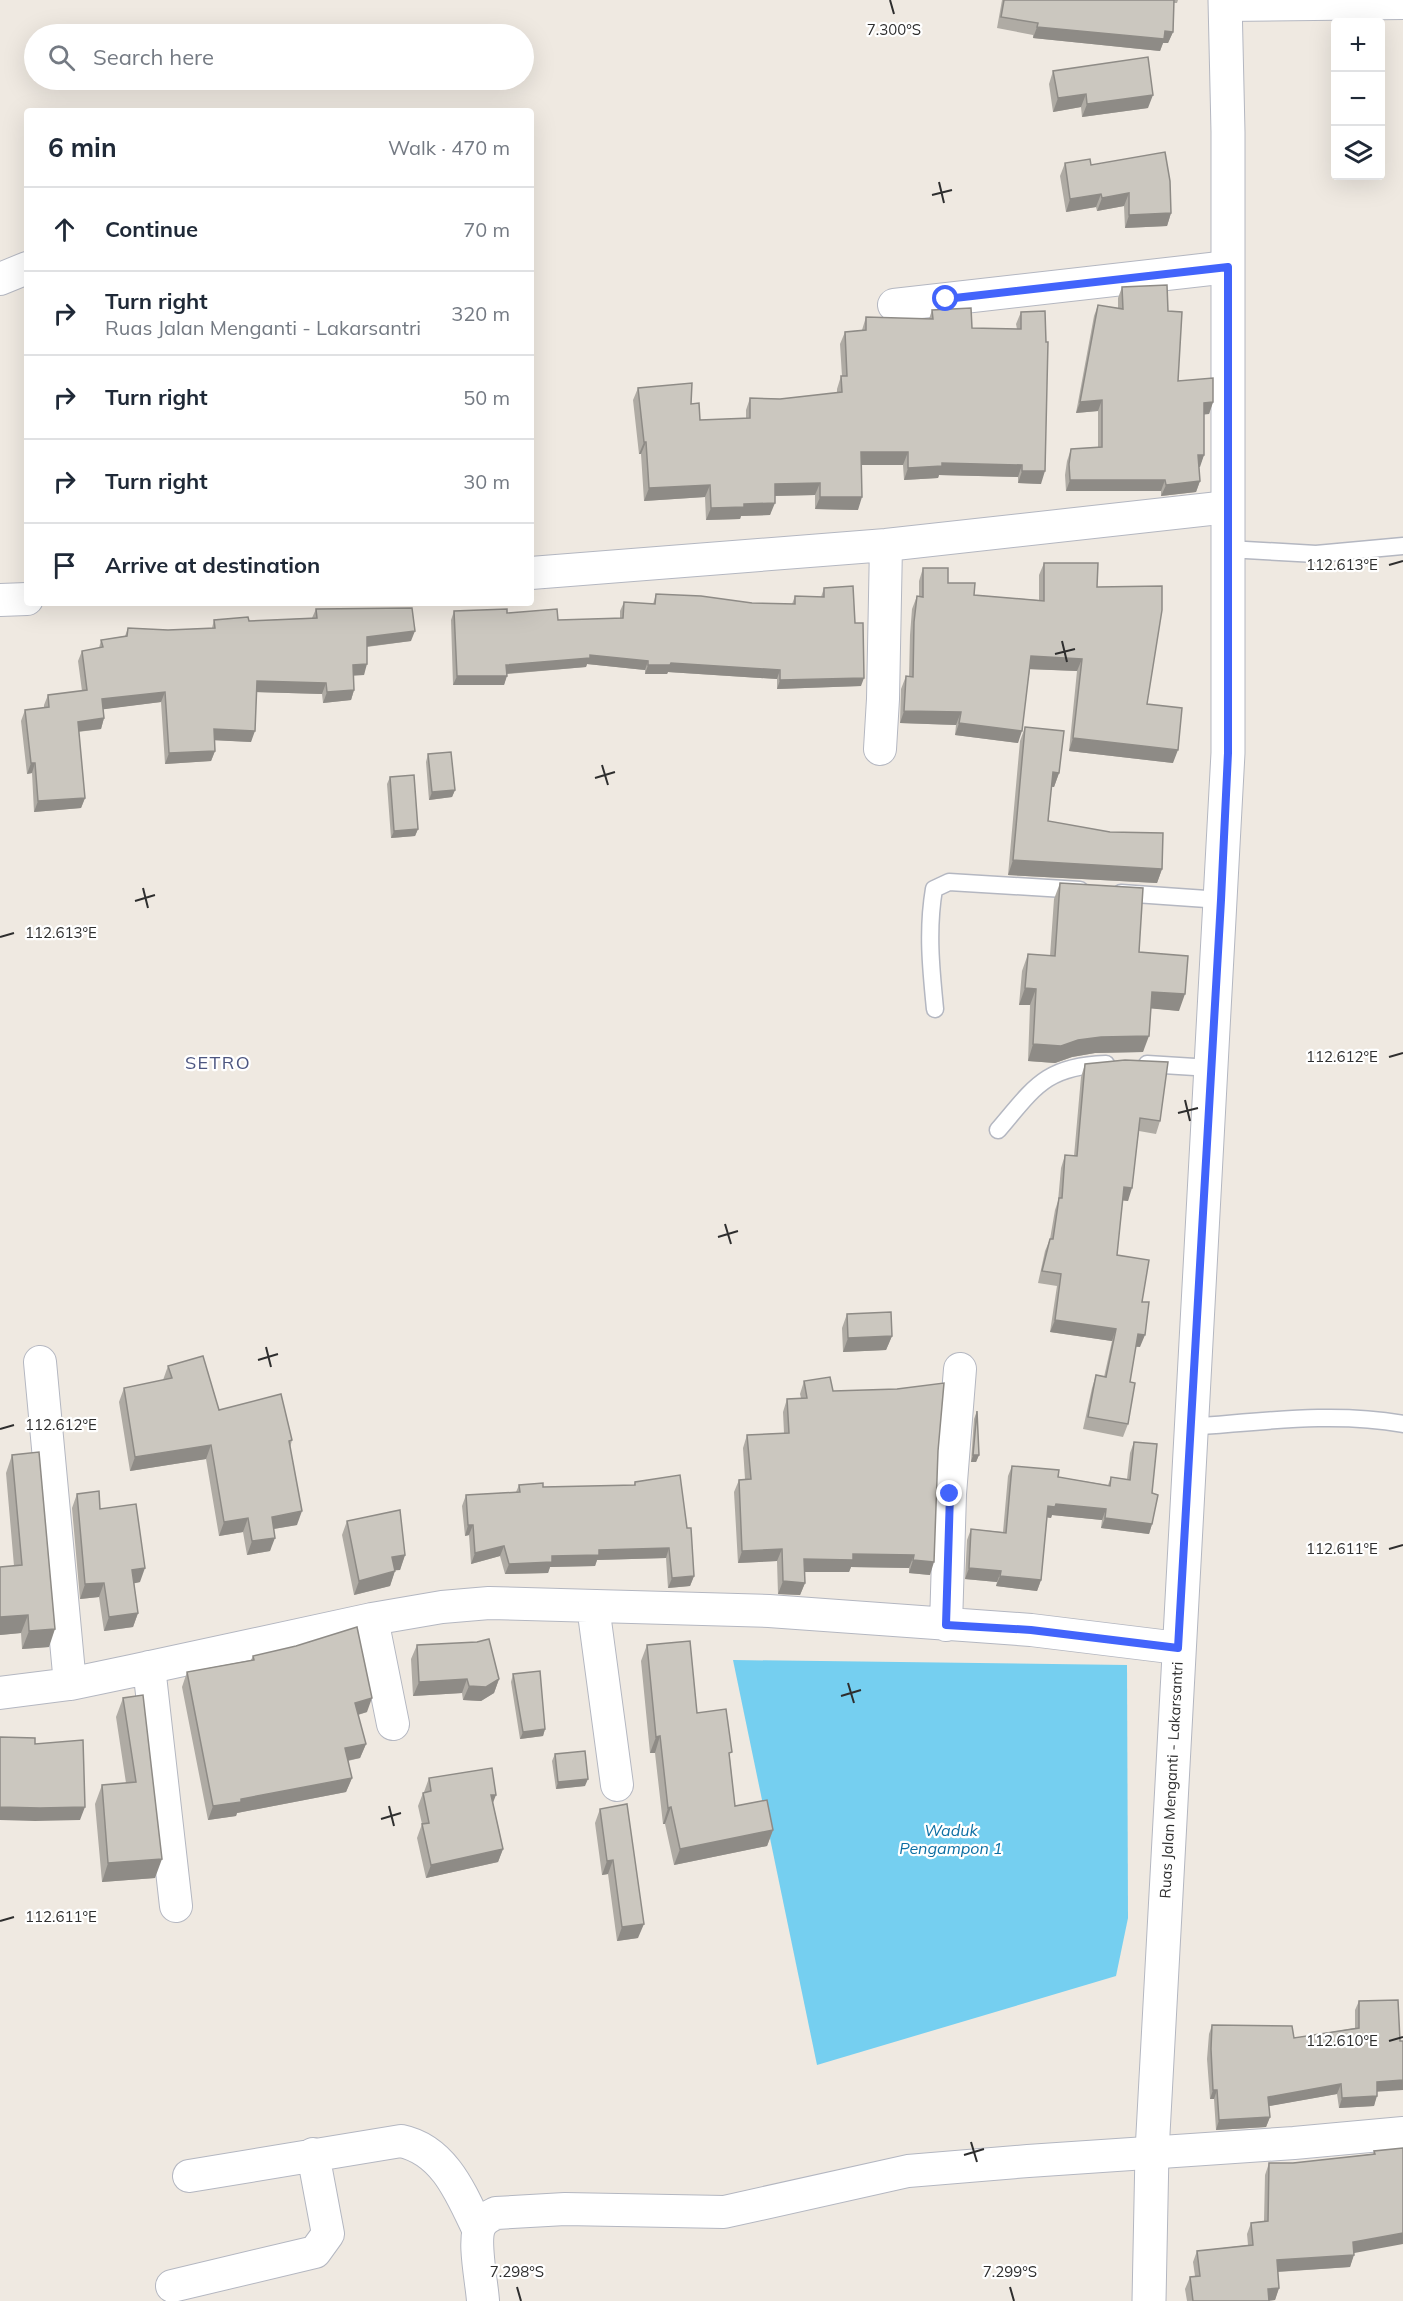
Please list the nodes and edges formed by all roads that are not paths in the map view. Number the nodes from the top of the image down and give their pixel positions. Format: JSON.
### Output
{"nodes":[{"id":1,"x":1225,"y":3,"type":"edge"},
{"id":2,"x":1403,"y":3,"type":"edge"},
{"id":3,"x":1228,"y":267,"type":"junction"},
{"id":4,"x":24,"y":269,"type":"edge"},
{"id":5,"x":0,"y":279,"type":"edge"},
{"id":6,"x":894,"y":305,"type":"dead end"},
{"id":7,"x":1228,"y":507,"type":"junction"},
{"id":8,"x":886,"y":545,"type":"junction"},
{"id":9,"x":1403,"y":546,"type":"edge"},
{"id":10,"x":1228,"y":549,"type":"junction"},
{"id":11,"x":534,"y":573,"type":"edge"},
{"id":12,"x":880,"y":749,"type":"dead end"},
{"id":13,"x":1221,"y":900,"type":"junction"},
{"id":14,"x":935,"y":1009,"type":"dead end"},
{"id":15,"x":1211,"y":1068,"type":"junction"},
{"id":16,"x":998,"y":1131,"type":"dead end"},
{"id":17,"x":40,"y":1362,"type":"dead end"},
{"id":18,"x":960,"y":1369,"type":"dead end"},
{"id":19,"x":1403,"y":1424,"type":"edge"},
{"id":20,"x":1190,"y":1427,"type":"junction"},
{"id":21,"x":593,"y":1606,"type":"junction"},
{"id":22,"x":372,"y":1619,"type":"junction"},
{"id":23,"x":946,"y":1625,"type":"junction"},
{"id":24,"x":1178,"y":1648,"type":"junction"},
{"id":25,"x":149,"y":1667,"type":"junction"},
{"id":26,"x":70,"y":1684,"type":"junction"},
{"id":27,"x":0,"y":1693,"type":"edge"},
{"id":28,"x":393,"y":1724,"type":"dead end"},
{"id":29,"x":617,"y":1785,"type":"dead end"},
{"id":30,"x":177,"y":1906,"type":"dead end"},
{"id":31,"x":1403,"y":2133,"type":"edge"},
{"id":32,"x":1152,"y":2152,"type":"junction"},
{"id":33,"x":312,"y":2154,"type":"junction"},
{"id":34,"x":189,"y":2176,"type":"dead end"},
{"id":35,"x":478,"y":2229,"type":"junction"},
{"id":36,"x":172,"y":2286,"type":"dead end"},
{"id":37,"x":483,"y":2301,"type":"edge"},
{"id":38,"x":1149,"y":2301,"type":"edge"}],
"edges":[{"from":1,"to":2,"type":"street"},
{"from":1,"to":3,"type":"main road","name":"Ruas Jalan Menganti - Lakarsantri"},
{"from":3,"to":6,"type":"street"},
{"from":3,"to":7,"type":"main road","name":"Ruas Jalan Menganti - Lakarsantri"},
{"from":4,"to":5,"type":"street"},
{"from":7,"to":8,"type":"street"},
{"from":7,"to":10,"type":"main road","name":"Ruas Jalan Menganti - Lakarsantri"},
{"from":8,"to":11,"type":"street"},
{"from":8,"to":12,"type":"street"},
{"from":9,"to":10,"type":"lane"},
{"from":10,"to":13,"type":"main road","name":"Ruas Jalan Menganti - Lakarsantri"},
{"from":13,"to":14,"type":"lane"},
{"from":13,"to":15,"type":"main road","name":"Ruas Jalan Menganti - Lakarsantri"},
{"from":15,"to":16,"type":"lane"},
{"from":15,"to":20,"type":"main road","name":"Ruas Jalan Menganti - Lakarsantri"},
{"from":17,"to":26,"type":"street"},
{"from":18,"to":23,"type":"street"},
{"from":19,"to":20,"type":"lane"},
{"from":20,"to":24,"type":"main road","name":"Ruas Jalan Menganti - Lakarsantri"},
{"from":21,"to":22,"type":"street"},
{"from":21,"to":23,"type":"street"},
{"from":21,"to":29,"type":"street"},
{"from":22,"to":25,"type":"street"},
{"from":22,"to":28,"type":"street"},
{"from":23,"to":24,"type":"street"},
{"from":24,"to":32,"type":"main road","name":"Ruas Jalan Menganti - Lakarsantri"},
{"from":25,"to":26,"type":"street"},
{"from":25,"to":30,"type":"street"},
{"from":26,"to":27,"type":"street"},
{"from":31,"to":32,"type":"street"},
{"from":32,"to":35,"type":"street"},
{"from":32,"to":38,"type":"main road","name":"Ruas Jalan Menganti - Lakarsantri"},
{"from":33,"to":34,"type":"street"},
{"from":33,"to":35,"type":"street"},
{"from":33,"to":36,"type":"street"},
{"from":35,"to":37,"type":"street"}]}
